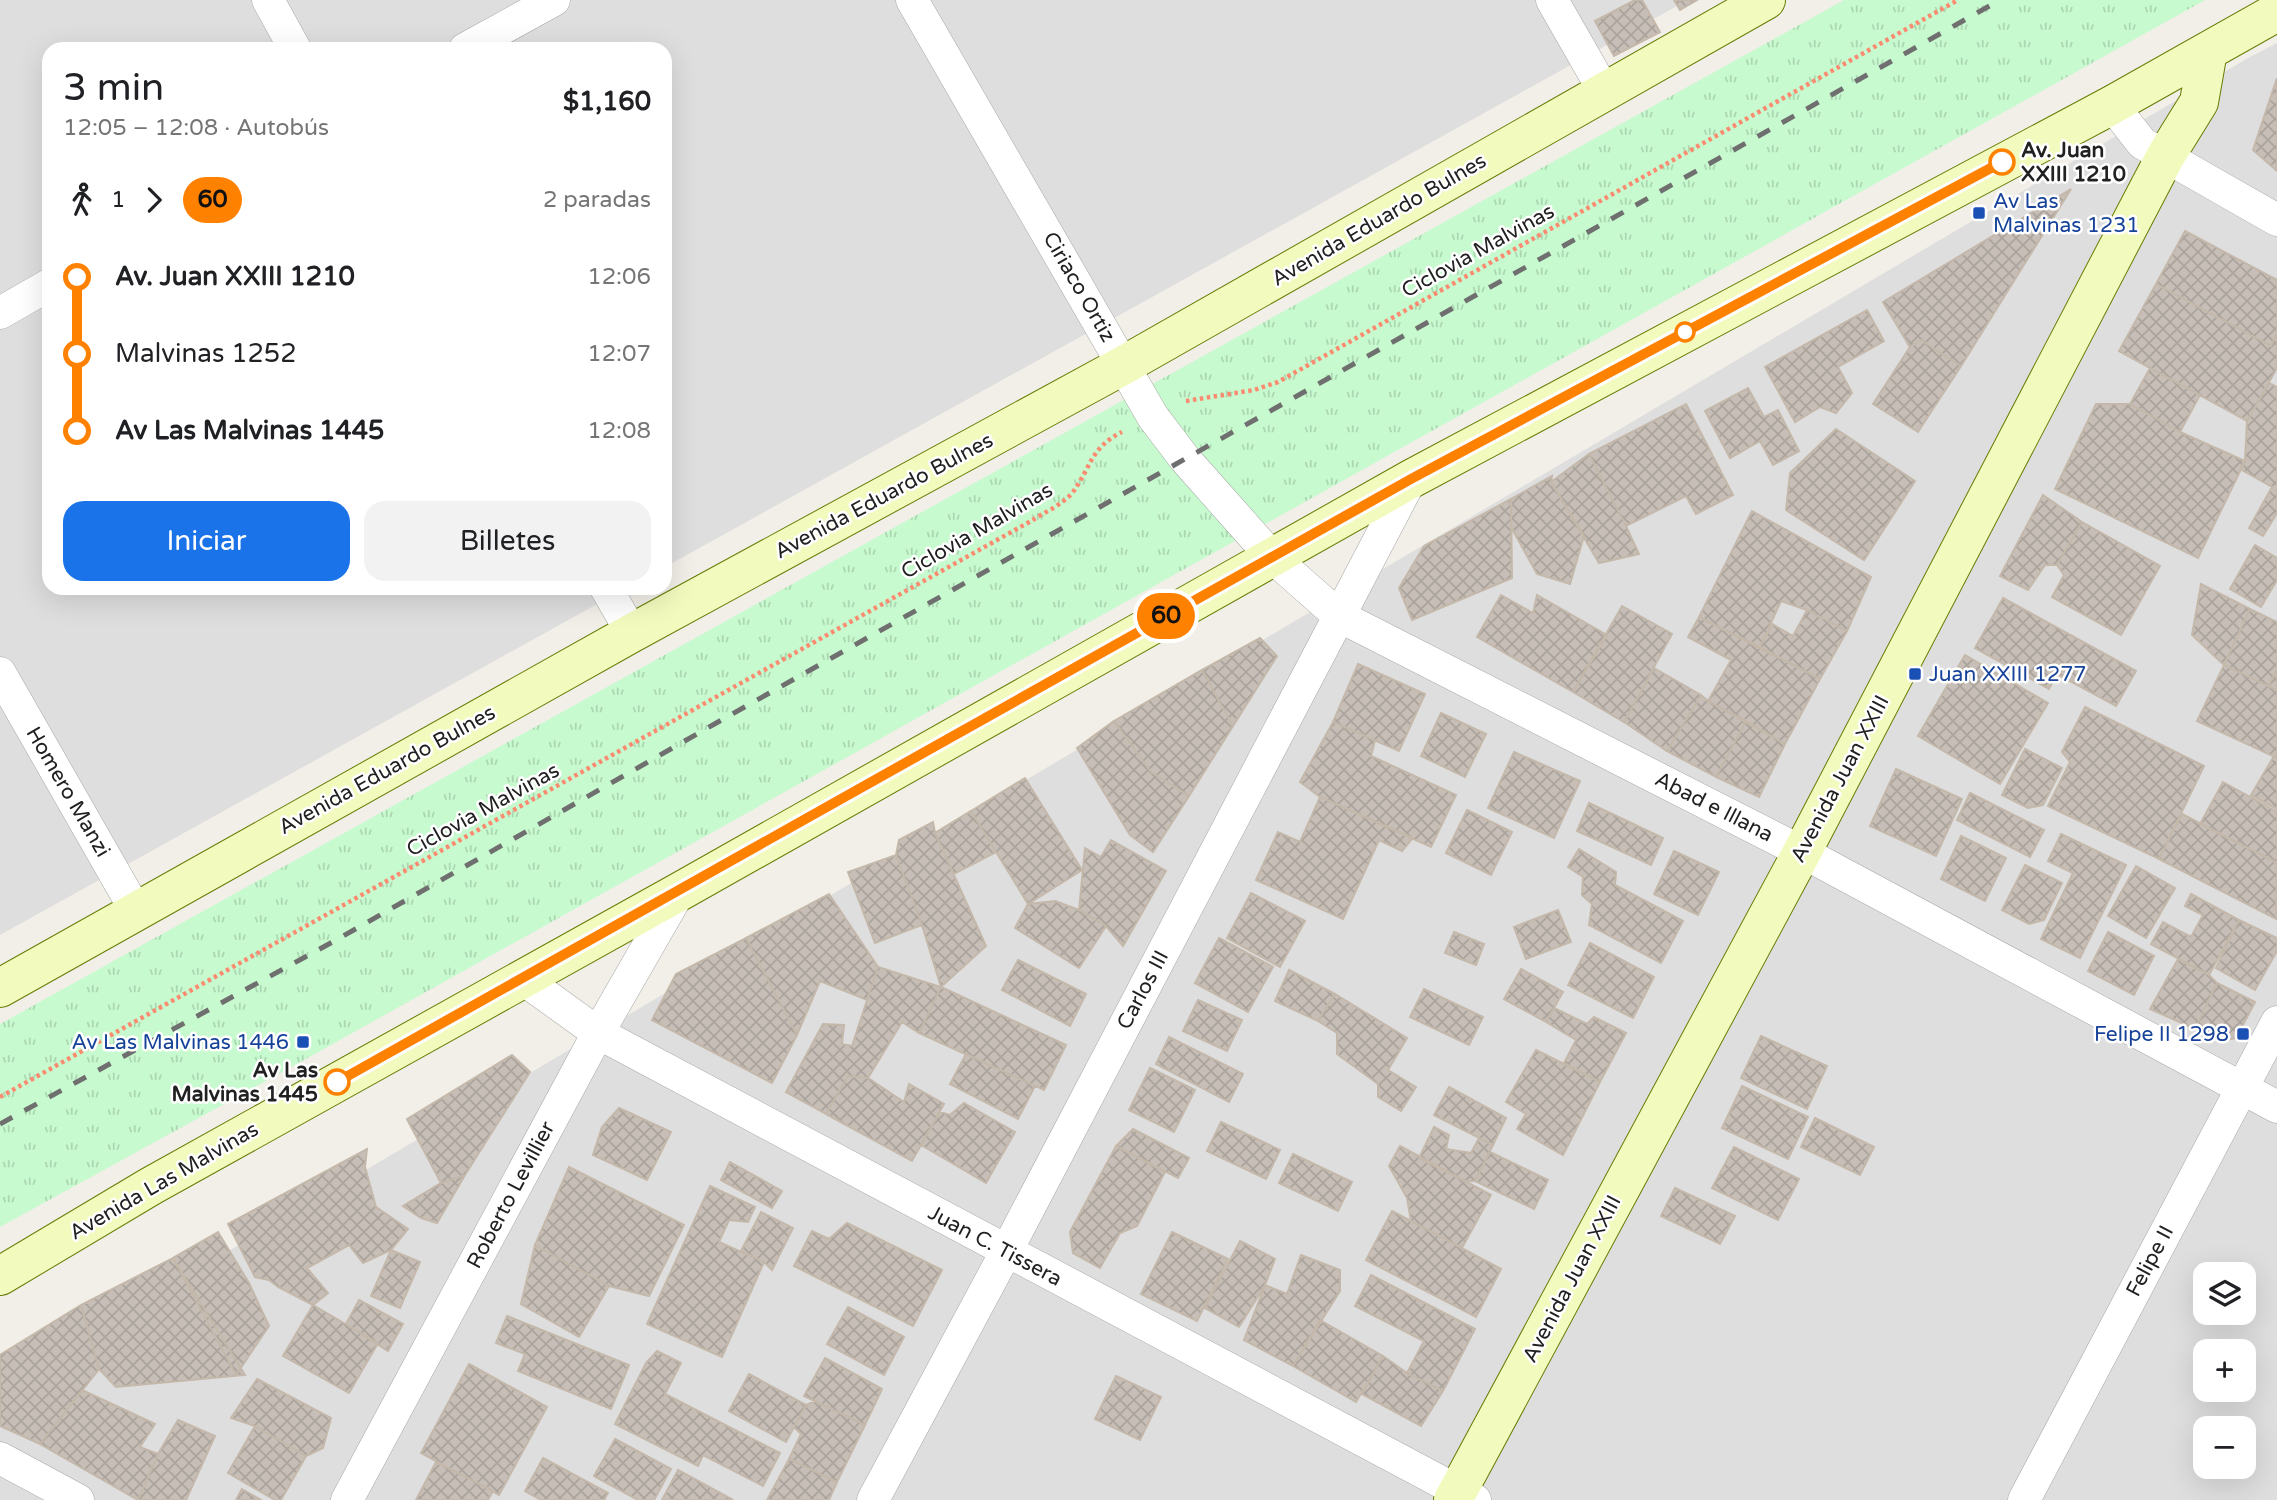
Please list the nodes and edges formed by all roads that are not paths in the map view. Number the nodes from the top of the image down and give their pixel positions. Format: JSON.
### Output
{"nodes":[{"id":1,"x":268,"y":0,"type":"edge"},
{"id":2,"x":554,"y":0,"type":"edge"},
{"id":3,"x":912,"y":0,"type":"edge"},
{"id":4,"x":1552,"y":0,"type":"edge"},
{"id":5,"x":1766,"y":0,"type":"edge"},
{"id":6,"x":2277,"y":12,"type":"edge"},
{"id":7,"x":291,"y":42,"type":"edge"},
{"id":8,"x":478,"y":42,"type":"edge"},
{"id":9,"x":2208,"y":51,"type":"junction"},
{"id":10,"x":1604,"y":91,"type":"junction"},
{"id":11,"x":2112,"y":105,"type":"junction"},
{"id":12,"x":2165,"y":158,"type":"junction"},
{"id":13,"x":2277,"y":220,"type":"edge"},
{"id":14,"x":42,"y":289,"type":"edge"},
{"id":15,"x":0,"y":313,"type":"edge"},
{"id":16,"x":1124,"y":365,"type":"junction"},
{"id":17,"x":1411,"y":479,"type":"junction"},
{"id":18,"x":1271,"y":556,"type":"junction"},
{"id":19,"x":610,"y":595,"type":"edge"},
{"id":20,"x":1339,"y":616,"type":"junction"},
{"id":21,"x":632,"y":633,"type":"junction"},
{"id":22,"x":0,"y":673,"type":"edge"},
{"id":23,"x":1802,"y":852,"type":"junction"},
{"id":24,"x":679,"y":892,"type":"junction"},
{"id":25,"x":136,"y":911,"type":"junction"},
{"id":26,"x":523,"y":979,"type":"junction"},
{"id":27,"x":0,"y":988,"type":"edge"},
{"id":28,"x":2277,"y":1022,"type":"edge"},
{"id":29,"x":598,"y":1034,"type":"junction"},
{"id":30,"x":2241,"y":1088,"type":"junction"},
{"id":31,"x":2277,"y":1107,"type":"edge"},
{"id":32,"x":1006,"y":1252,"type":"junction"},
{"id":33,"x":0,"y":1276,"type":"edge"},
{"id":34,"x":0,"y":1458,"type":"edge"},
{"id":35,"x":1462,"y":1497,"type":"edge"},
{"id":36,"x":78,"y":1500,"type":"edge"},
{"id":37,"x":347,"y":1500,"type":"edge"},
{"id":38,"x":873,"y":1500,"type":"edge"},
{"id":39,"x":2024,"y":1500,"type":"edge"}],
"edges":[{"from":1,"to":7,"type":"street"},
{"from":2,"to":8,"type":"street"},
{"from":3,"to":16,"type":"street","name":"Ciriaco Ortiz"},
{"from":4,"to":10,"type":"street"},
{"from":5,"to":10,"type":"main road","name":"Avenida Eduardo Bulnes"},
{"from":6,"to":9,"type":"main road","name":"Avenida Las Malvinas"},
{"from":9,"to":11,"type":"main road","name":"Avenida Las Malvinas"},
{"from":9,"to":12,"type":"main road","name":"Avenida Juan XXIII"},
{"from":10,"to":16,"type":"main road","name":"Avenida Eduardo Bulnes"},
{"from":11,"to":12,"type":"street"},
{"from":11,"to":17,"type":"main road","name":"Avenida Las Malvinas"},
{"from":12,"to":13,"type":"street"},
{"from":12,"to":23,"type":"main road","name":"Avenida Juan XXIII"},
{"from":14,"to":15,"type":"street"},
{"from":16,"to":18,"type":"street","name":"Ciriaco Ortiz"},
{"from":16,"to":21,"type":"main road","name":"Avenida Eduardo Bulnes"},
{"from":17,"to":18,"type":"main road","name":"Avenida Las Malvinas"},
{"from":17,"to":20,"type":"street","name":"Carlos III"},
{"from":18,"to":20,"type":"street","name":"Abad e Illana"},
{"from":18,"to":24,"type":"main road","name":"Avenida Las Malvinas"},
{"from":19,"to":21,"type":"street"},
{"from":20,"to":23,"type":"street","name":"Abad e Illana"},
{"from":20,"to":32,"type":"street","name":"Carlos III"},
{"from":21,"to":25,"type":"main road","name":"Avenida Eduardo Bulnes"},
{"from":22,"to":25,"type":"street","name":"Homero Manzi"},
{"from":23,"to":30,"type":"street","name":"Abad e Illana"},
{"from":23,"to":35,"type":"main road","name":"Avenida Juan XXIII"},
{"from":24,"to":26,"type":"main road","name":"Avenida Las Malvinas"},
{"from":24,"to":29,"type":"street","name":"Roberto Levillier"},
{"from":25,"to":27,"type":"main road","name":"Avenida Eduardo Bulnes"},
{"from":26,"to":29,"type":"street","name":"Juan C. Tissera"},
{"from":26,"to":33,"type":"main road","name":"Avenida Las Malvinas"},
{"from":28,"to":30,"type":"street","name":"Felipe II"},
{"from":29,"to":32,"type":"street","name":"Juan C. Tissera"},
{"from":29,"to":37,"type":"street","name":"Roberto Levillier"},
{"from":30,"to":31,"type":"street","name":"Abad e Illana"},
{"from":30,"to":39,"type":"street","name":"Felipe II"},
{"from":32,"to":35,"type":"street","name":"Juan C. Tissera"},
{"from":32,"to":38,"type":"street","name":"Carlos III"},
{"from":34,"to":36,"type":"street"}]}
